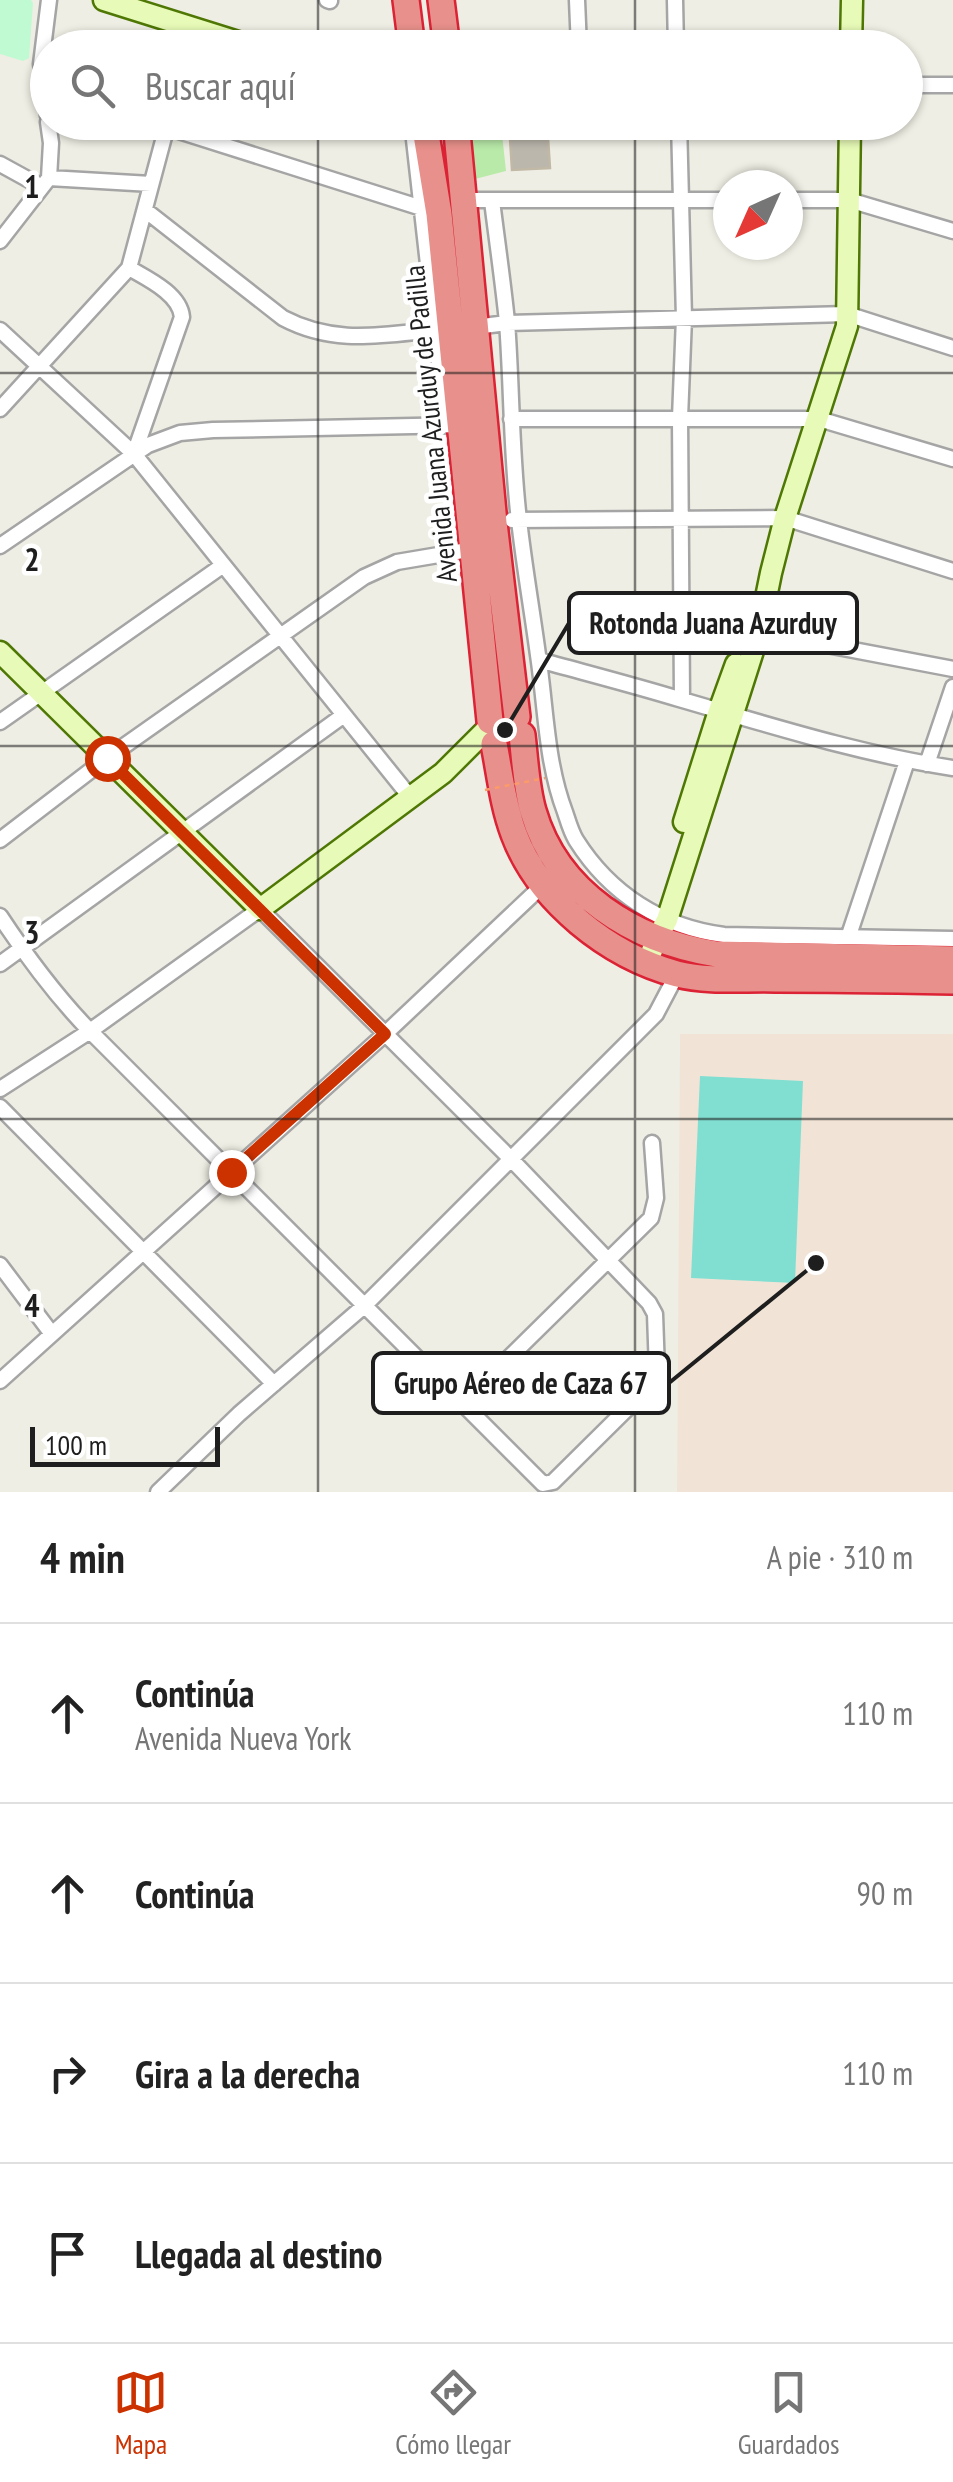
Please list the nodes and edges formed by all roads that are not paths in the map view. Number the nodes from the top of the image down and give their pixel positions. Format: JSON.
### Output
{"nodes":[{"id":1,"x":49,"y":0,"type":"edge"},
{"id":2,"x":104,"y":0,"type":"edge"},
{"id":3,"x":406,"y":0,"type":"edge"},
{"id":4,"x":441,"y":0,"type":"edge"},
{"id":5,"x":577,"y":0,"type":"edge"},
{"id":6,"x":675,"y":0,"type":"edge"},
{"id":7,"x":852,"y":0,"type":"edge"},
{"id":8,"x":45,"y":30,"type":"edge"},
{"id":9,"x":176,"y":30,"type":"edge"},
{"id":10,"x":410,"y":30,"type":"edge"},
{"id":11,"x":445,"y":30,"type":"edge"},
{"id":12,"x":578,"y":30,"type":"edge"},
{"id":13,"x":676,"y":30,"type":"edge"},
{"id":14,"x":851,"y":30,"type":"edge"},
{"id":15,"x":953,"y":85,"type":"edge"},
{"id":16,"x":923,"y":86,"type":"edge"},
{"id":17,"x":51,"y":140,"type":"edge"},
{"id":18,"x":163,"y":140,"type":"edge"},
{"id":19,"x":213,"y":140,"type":"edge"},
{"id":20,"x":416,"y":140,"type":"edge"},
{"id":21,"x":428,"y":140,"type":"edge"},
{"id":22,"x":458,"y":140,"type":"edge"},
{"id":23,"x":680,"y":140,"type":"edge"},
{"id":24,"x":850,"y":140,"type":"edge"},
{"id":25,"x":0,"y":164,"type":"edge"},
{"id":26,"x":434,"y":179,"type":"junction"},
{"id":27,"x":45,"y":182,"type":"junction"},
{"id":28,"x":151,"y":184,"type":"junction"},
{"id":29,"x":462,"y":189,"type":"junction"},
{"id":30,"x":682,"y":200,"type":"junction"},
{"id":31,"x":713,"y":200,"type":"edge"},
{"id":32,"x":803,"y":200,"type":"edge"},
{"id":33,"x":849,"y":200,"type":"junction"},
{"id":34,"x":492,"y":201,"type":"junction"},
{"id":35,"x":145,"y":210,"type":"junction"},
{"id":36,"x":430,"y":211,"type":"junction"},
{"id":37,"x":953,"y":231,"type":"edge"},
{"id":38,"x":0,"y":240,"type":"edge"},
{"id":39,"x":129,"y":268,"type":"junction"},
{"id":40,"x":848,"y":314,"type":"junction"},
{"id":41,"x":684,"y":318,"type":"junction"},
{"id":42,"x":507,"y":323,"type":"junction"},
{"id":43,"x":475,"y":327,"type":"junction"},
{"id":44,"x":0,"y":330,"type":"edge"},
{"id":45,"x":435,"y":330,"type":"junction"},
{"id":46,"x":953,"y":348,"type":"edge"},
{"id":47,"x":38,"y":366,"type":"junction"},
{"id":48,"x":0,"y":409,"type":"edge"},
{"id":49,"x":680,"y":418,"type":"junction"},
{"id":50,"x":511,"y":419,"type":"junction"},
{"id":51,"x":819,"y":419,"type":"junction"},
{"id":52,"x":454,"y":425,"type":"junction"},
{"id":53,"x":134,"y":454,"type":"junction"},
{"id":54,"x":953,"y":458,"type":"edge"},
{"id":55,"x":682,"y":518,"type":"junction"},
{"id":56,"x":786,"y":518,"type":"junction"},
{"id":57,"x":507,"y":521,"type":"junction"},
{"id":58,"x":0,"y":546,"type":"edge"},
{"id":59,"x":474,"y":550,"type":"junction"},
{"id":60,"x":222,"y":566,"type":"junction"},
{"id":61,"x":953,"y":571,"type":"edge"},
{"id":62,"x":771,"y":573,"type":"junction"},
{"id":63,"x":760,"y":632,"type":"junction"},
{"id":64,"x":280,"y":636,"type":"junction"},
{"id":65,"x":0,"y":652,"type":"edge"},
{"id":66,"x":539,"y":660,"type":"junction"},
{"id":67,"x":953,"y":669,"type":"edge"},
{"id":68,"x":953,"y":687,"type":"edge"},
{"id":69,"x":42,"y":694,"type":"junction"},
{"id":70,"x":682,"y":699,"type":"junction"},
{"id":71,"x":726,"y":714,"type":"junction"},
{"id":72,"x":344,"y":715,"type":"junction"},
{"id":73,"x":0,"y":722,"type":"edge"},
{"id":74,"x":502,"y":735,"type":"junction"},
{"id":75,"x":107,"y":758,"type":"junction"},
{"id":76,"x":907,"y":762,"type":"junction"},
{"id":77,"x":926,"y":764,"type":"junction"},
{"id":78,"x":953,"y":768,"type":"edge"},
{"id":79,"x":410,"y":798,"type":"junction"},
{"id":80,"x":182,"y":832,"type":"junction"},
{"id":81,"x":0,"y":840,"type":"edge"},
{"id":82,"x":544,"y":884,"type":"junction"},
{"id":83,"x":260,"y":910,"type":"junction"},
{"id":84,"x":0,"y":916,"type":"edge"},
{"id":85,"x":659,"y":925,"type":"junction"},
{"id":86,"x":953,"y":939,"type":"edge"},
{"id":87,"x":21,"y":948,"type":"junction"},
{"id":88,"x":848,"y":948,"type":"junction"},
{"id":89,"x":953,"y":959,"type":"edge"},
{"id":90,"x":0,"y":964,"type":"edge"},
{"id":91,"x":647,"y":964,"type":"junction"},
{"id":92,"x":677,"y":974,"type":"junction"},
{"id":93,"x":953,"y":981,"type":"edge"},
{"id":94,"x":90,"y":1031,"type":"junction"},
{"id":95,"x":385,"y":1034,"type":"junction"},
{"id":96,"x":0,"y":1089,"type":"edge"},
{"id":97,"x":0,"y":1107,"type":"edge"},
{"id":98,"x":652,"y":1143,"type":"dead end"},
{"id":99,"x":511,"y":1159,"type":"junction"},
{"id":100,"x":231,"y":1172,"type":"junction"},
{"id":101,"x":143,"y":1252,"type":"junction"},
{"id":102,"x":609,"y":1260,"type":"junction"},
{"id":103,"x":0,"y":1265,"type":"edge"},
{"id":104,"x":364,"y":1306,"type":"junction"},
{"id":105,"x":52,"y":1334,"type":"junction"},
{"id":106,"x":0,"y":1381,"type":"edge"},
{"id":107,"x":274,"y":1384,"type":"junction"},
{"id":108,"x":463,"y":1403,"type":"junction"},
{"id":109,"x":158,"y":1492,"type":"edge"}],
"edges":[{"from":1,"to":8,"type":"street"},
{"from":2,"to":9,"type":"street"},
{"from":3,"to":10,"type":"highway"},
{"from":4,"to":11,"type":"highway"},
{"from":5,"to":12,"type":"street"},
{"from":6,"to":13,"type":"street"},
{"from":7,"to":14,"type":"street"},
{"from":15,"to":16,"type":"street"},
{"from":17,"to":27,"type":"street"},
{"from":18,"to":28,"type":"street"},
{"from":19,"to":36,"type":"street"},
{"from":20,"to":36,"type":"street"},
{"from":21,"to":26,"type":"highway","name":"Avenida Juana Azurduy de Padilla"},
{"from":22,"to":29,"type":"highway","name":"Avenida Juana Azurduy de Padilla"},
{"from":23,"to":30,"type":"street"},
{"from":24,"to":33,"type":"street"},
{"from":25,"to":27,"type":"street"},
{"from":26,"to":29,"type":"highway"},
{"from":26,"to":36,"type":"highway","name":"Avenida Juana Azurduy de Padilla"},
{"from":27,"to":28,"type":"street"},
{"from":27,"to":38,"type":"street"},
{"from":28,"to":35,"type":"street"},
{"from":29,"to":34,"type":"street"},
{"from":29,"to":43,"type":"highway","name":"Avenida Juana Azurduy de Padilla"},
{"from":30,"to":31,"type":"street"},
{"from":30,"to":34,"type":"street"},
{"from":30,"to":41,"type":"street"},
{"from":32,"to":33,"type":"street"},
{"from":33,"to":37,"type":"street"},
{"from":33,"to":40,"type":"street"},
{"from":34,"to":42,"type":"street"},
{"from":35,"to":39,"type":"street"},
{"from":35,"to":45,"type":"street"},
{"from":36,"to":45,"type":"street"},
{"from":36,"to":52,"type":"highway","name":"Avenida Juana Azurduy de Padilla"},
{"from":39,"to":47,"type":"street"},
{"from":39,"to":53,"type":"street"},
{"from":40,"to":41,"type":"street"},
{"from":40,"to":46,"type":"street"},
{"from":40,"to":51,"type":"street"},
{"from":41,"to":42,"type":"street"},
{"from":41,"to":49,"type":"street"},
{"from":42,"to":43,"type":"street"},
{"from":42,"to":50,"type":"street"},
{"from":43,"to":57,"type":"highway","name":"Avenida Juana Azurduy de Padilla"},
{"from":44,"to":47,"type":"street"},
{"from":45,"to":52,"type":"street"},
{"from":47,"to":48,"type":"street"},
{"from":47,"to":53,"type":"street"},
{"from":49,"to":50,"type":"street"},
{"from":49,"to":51,"type":"street"},
{"from":49,"to":55,"type":"street"},
{"from":50,"to":57,"type":"street"},
{"from":51,"to":54,"type":"street"},
{"from":51,"to":56,"type":"street"},
{"from":52,"to":53,"type":"street"},
{"from":52,"to":59,"type":"highway","name":"Avenida Juana Azurduy de Padilla"},
{"from":53,"to":58,"type":"street"},
{"from":53,"to":60,"type":"street"},
{"from":55,"to":56,"type":"street"},
{"from":55,"to":57,"type":"street"},
{"from":55,"to":70,"type":"street"},
{"from":56,"to":61,"type":"street"},
{"from":56,"to":62,"type":"street"},
{"from":57,"to":66,"type":"street"},
{"from":57,"to":74,"type":"highway","name":"Avenida Juana Azurduy de Padilla"},
{"from":59,"to":64,"type":"street"},
{"from":59,"to":74,"type":"highway","name":"Avenida Juana Azurduy de Padilla"},
{"from":60,"to":64,"type":"street"},
{"from":60,"to":69,"type":"street"},
{"from":62,"to":63,"type":"street"},
{"from":62,"to":71,"type":"street"},
{"from":63,"to":67,"type":"street"},
{"from":63,"to":71,"type":"street"},
{"from":64,"to":72,"type":"street"},
{"from":64,"to":75,"type":"street"},
{"from":65,"to":69,"type":"street"},
{"from":66,"to":70,"type":"street"},
{"from":66,"to":85,"type":"street"},
{"from":68,"to":77,"type":"street"},
{"from":69,"to":73,"type":"street"},
{"from":69,"to":75,"type":"street"},
{"from":70,"to":71,"type":"street"},
{"from":71,"to":76,"type":"street"},
{"from":71,"to":85,"type":"street"},
{"from":72,"to":79,"type":"street"},
{"from":72,"to":80,"type":"street"},
{"from":74,"to":79,"type":"street"},
{"from":74,"to":82,"type":"highway","name":"Avenida Juana Azurduy de Padilla"},
{"from":74,"to":85,"type":"highway","name":"Avenida Juana Azurduy de Padilla"},
{"from":75,"to":80,"type":"street"},
{"from":75,"to":81,"type":"street"},
{"from":76,"to":77,"type":"street"},
{"from":76,"to":88,"type":"street"},
{"from":77,"to":78,"type":"street"},
{"from":79,"to":83,"type":"street"},
{"from":80,"to":83,"type":"street"},
{"from":80,"to":87,"type":"street"},
{"from":82,"to":91,"type":"highway","name":"Avenida Juana Azurduy de Padilla"},
{"from":82,"to":95,"type":"street"},
{"from":83,"to":94,"type":"street"},
{"from":83,"to":95,"type":"street"},
{"from":84,"to":87,"type":"street"},
{"from":85,"to":88,"type":"highway","name":"Avenida Juana Azurduy de Padilla"},
{"from":85,"to":91,"type":"street"},
{"from":86,"to":88,"type":"street"},
{"from":87,"to":90,"type":"street"},
{"from":87,"to":94,"type":"street"},
{"from":88,"to":89,"type":"highway","name":"Avenida Juana Azurduy de Padilla"},
{"from":91,"to":92,"type":"highway","name":"Avenida Juana Azurduy de Padilla"},
{"from":92,"to":93,"type":"highway","name":"Avenida Juana Azurduy de Padilla"},
{"from":92,"to":99,"type":"street"},
{"from":94,"to":96,"type":"street"},
{"from":94,"to":100,"type":"street"},
{"from":95,"to":99,"type":"street"},
{"from":95,"to":100,"type":"street"},
{"from":97,"to":101,"type":"street"},
{"from":98,"to":102,"type":"street"},
{"from":99,"to":102,"type":"street"},
{"from":99,"to":104,"type":"street"},
{"from":100,"to":101,"type":"street"},
{"from":100,"to":104,"type":"street"},
{"from":101,"to":105,"type":"street"},
{"from":101,"to":107,"type":"street"},
{"from":102,"to":108,"type":"street"},
{"from":102,"to":108,"type":"street"},
{"from":103,"to":105,"type":"street"},
{"from":104,"to":107,"type":"street"},
{"from":104,"to":108,"type":"street"},
{"from":105,"to":106,"type":"street"},
{"from":107,"to":109,"type":"street"}]}
